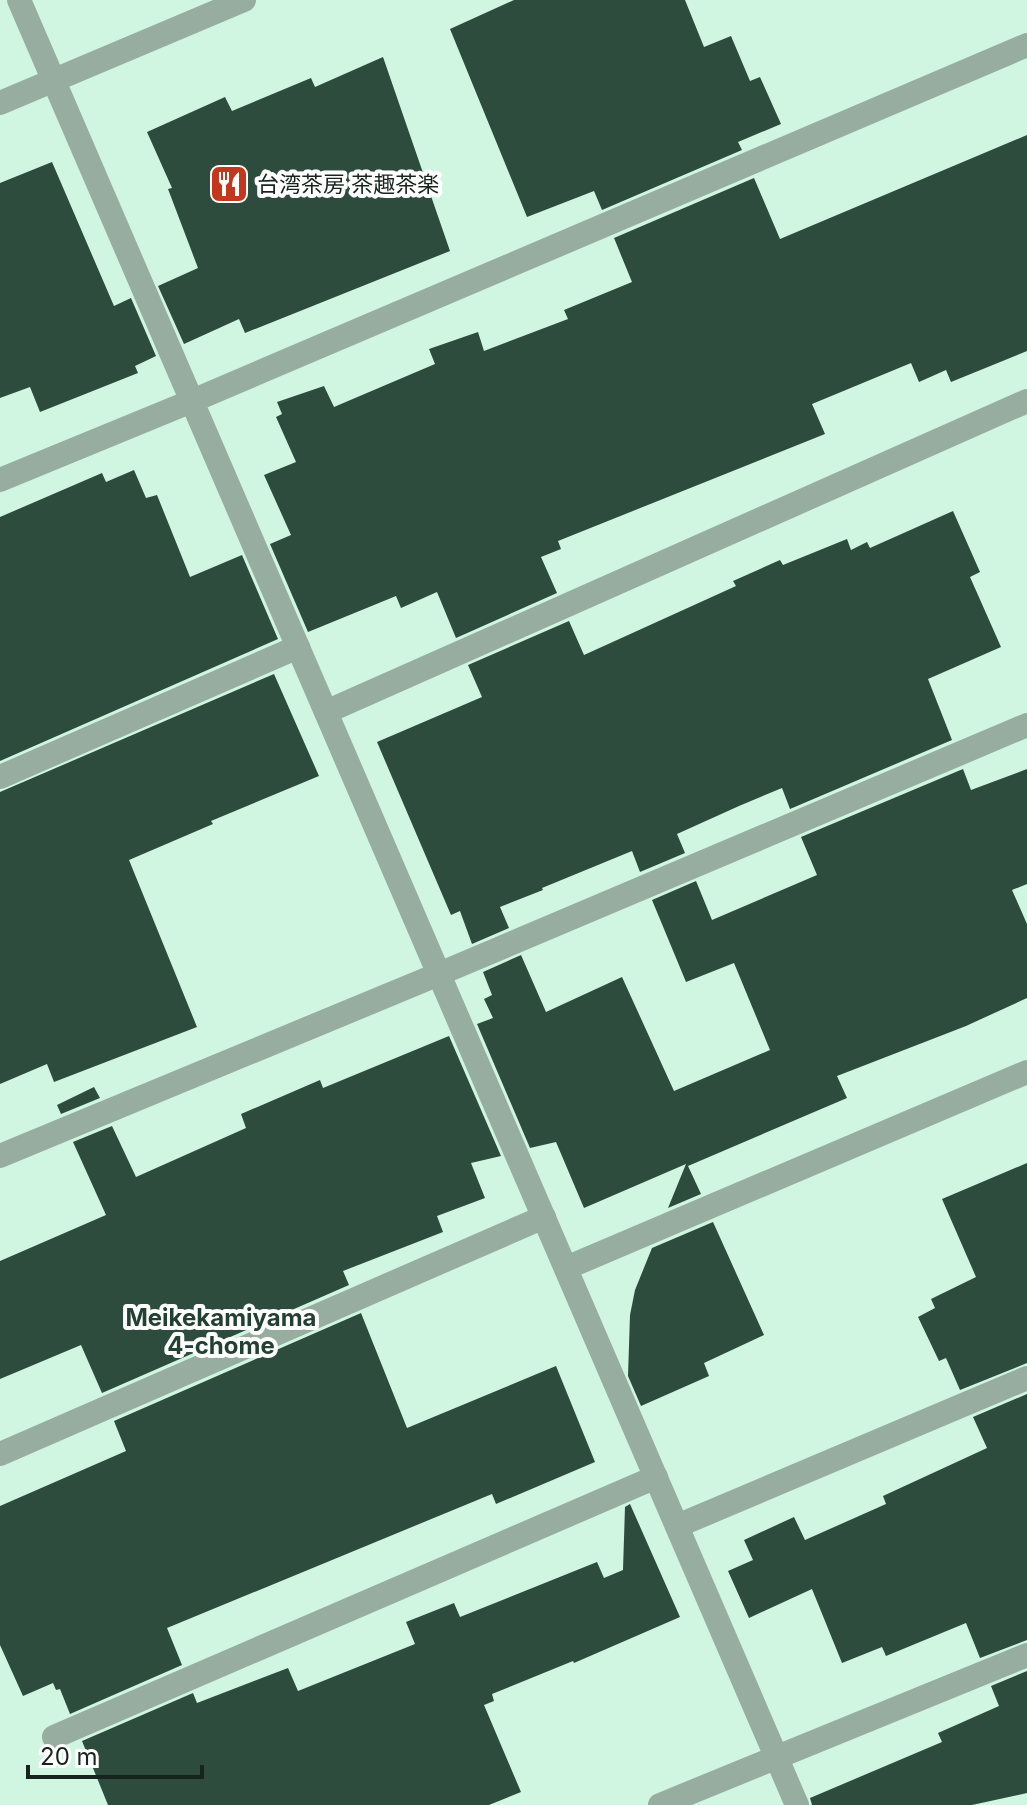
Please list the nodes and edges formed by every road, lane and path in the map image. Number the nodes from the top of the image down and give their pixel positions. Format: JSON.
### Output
{"nodes":[{"id":1,"x":19,"y":0,"type":"edge"},
{"id":2,"x":244,"y":0,"type":"edge"},
{"id":3,"x":1027,"y":45,"type":"edge"},
{"id":4,"x":54,"y":81,"type":"junction"},
{"id":5,"x":0,"y":103,"type":"edge"},
{"id":6,"x":192,"y":401,"type":"junction"},
{"id":7,"x":1027,"y":401,"type":"edge"},
{"id":8,"x":0,"y":480,"type":"edge"},
{"id":9,"x":298,"y":647,"type":"junction"},
{"id":10,"x":326,"y":712,"type":"junction"},
{"id":11,"x":1027,"y":725,"type":"edge"},
{"id":12,"x":0,"y":777,"type":"edge"},
{"id":13,"x":439,"y":974,"type":"junction"},
{"id":14,"x":1027,"y":1072,"type":"edge"},
{"id":15,"x":0,"y":1156,"type":"edge"},
{"id":16,"x":544,"y":1217,"type":"junction"},
{"id":17,"x":566,"y":1268,"type":"junction"},
{"id":18,"x":1027,"y":1378,"type":"edge"},
{"id":19,"x":0,"y":1454,"type":"edge"},
{"id":20,"x":656,"y":1477,"type":"junction"},
{"id":21,"x":677,"y":1526,"type":"junction"},
{"id":22,"x":1027,"y":1655,"type":"edge"},
{"id":23,"x":54,"y":1737,"type":"dead end"},
{"id":24,"x":776,"y":1756,"type":"junction"},
{"id":25,"x":660,"y":1805,"type":"edge"},
{"id":26,"x":797,"y":1805,"type":"edge"}],
"edges":[{"from":1,"to":4,"type":"street"},
{"from":2,"to":4,"type":"street"},
{"from":3,"to":6,"type":"street"},
{"from":4,"to":5,"type":"street"},
{"from":4,"to":6,"type":"street"},
{"from":6,"to":8,"type":"street"},
{"from":6,"to":9,"type":"street"},
{"from":7,"to":10,"type":"street"},
{"from":9,"to":10,"type":"street"},
{"from":9,"to":12,"type":"street"},
{"from":10,"to":13,"type":"street"},
{"from":11,"to":13,"type":"street"},
{"from":13,"to":15,"type":"street"},
{"from":13,"to":16,"type":"street"},
{"from":14,"to":17,"type":"street"},
{"from":16,"to":17,"type":"street"},
{"from":16,"to":19,"type":"street"},
{"from":17,"to":20,"type":"street"},
{"from":18,"to":21,"type":"street"},
{"from":20,"to":21,"type":"street"},
{"from":20,"to":23,"type":"street"},
{"from":21,"to":24,"type":"street"},
{"from":22,"to":24,"type":"street"},
{"from":24,"to":25,"type":"street"},
{"from":24,"to":26,"type":"street"}]}
